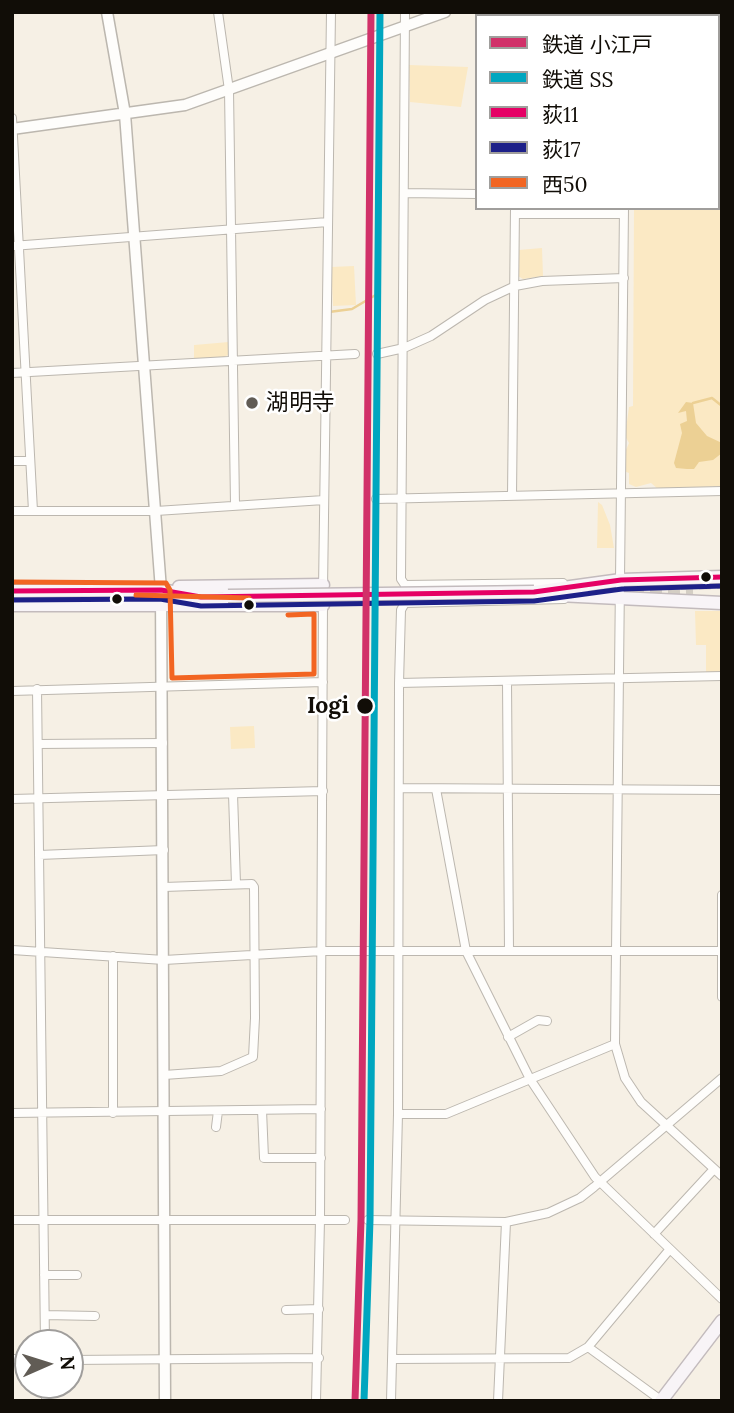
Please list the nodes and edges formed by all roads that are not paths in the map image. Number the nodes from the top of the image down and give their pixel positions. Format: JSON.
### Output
{"nodes":[{"id":1,"x":107,"y":12,"type":"edge"},
{"id":2,"x":218,"y":12,"type":"edge"},
{"id":3,"x":331,"y":12,"type":"edge"},
{"id":4,"x":405,"y":12,"type":"edge"},
{"id":5,"x":445,"y":12,"type":"edge"},
{"id":6,"x":405,"y":27,"type":"junction"},
{"id":7,"x":331,"y":55,"type":"junction"},
{"id":8,"x":229,"y":90,"type":"junction"},
{"id":9,"x":125,"y":114,"type":"junction"},
{"id":10,"x":13,"y":126,"type":"edge"},
{"id":11,"x":405,"y":193,"type":"junction"},
{"id":12,"x":475,"y":194,"type":"edge"},
{"id":13,"x":515,"y":211,"type":"edge"},
{"id":14,"x":624,"y":211,"type":"edge"},
{"id":15,"x":328,"y":222,"type":"junction"},
{"id":16,"x":231,"y":229,"type":"junction"},
{"id":17,"x":135,"y":237,"type":"junction"},
{"id":18,"x":16,"y":246,"type":"edge"},
{"id":19,"x":624,"y":278,"type":"junction"},
{"id":20,"x":515,"y":286,"type":"junction"},
{"id":21,"x":404,"y":348,"type":"junction"},
{"id":22,"x":355,"y":354,"type":"dead end"},
{"id":23,"x":377,"y":354,"type":"dead end"},
{"id":24,"x":327,"y":356,"type":"junction"},
{"id":25,"x":233,"y":362,"type":"junction"},
{"id":26,"x":145,"y":366,"type":"junction"},
{"id":27,"x":12,"y":373,"type":"edge"},
{"id":28,"x":26,"y":373,"type":"junction"},
{"id":29,"x":12,"y":461,"type":"edge"},
{"id":30,"x":30,"y":461,"type":"junction"},
{"id":31,"x":722,"y":492,"type":"edge"},
{"id":32,"x":622,"y":494,"type":"junction"},
{"id":33,"x":512,"y":496,"type":"junction"},
{"id":34,"x":376,"y":499,"type":"dead end"},
{"id":35,"x":401,"y":499,"type":"junction"},
{"id":36,"x":324,"y":500,"type":"junction"},
{"id":37,"x":235,"y":505,"type":"junction"},
{"id":38,"x":12,"y":511,"type":"edge"},
{"id":39,"x":33,"y":511,"type":"junction"},
{"id":40,"x":156,"y":511,"type":"junction"},
{"id":41,"x":722,"y":577,"type":"edge"},
{"id":42,"x":655,"y":579,"type":"junction"},
{"id":43,"x":621,"y":580,"type":"junction"},
{"id":44,"x":605,"y":583,"type":"junction"},
{"id":45,"x":323,"y":585,"type":"junction"},
{"id":46,"x":405,"y":585,"type":"junction"},
{"id":47,"x":12,"y":591,"type":"edge"},
{"id":48,"x":534,"y":592,"type":"junction"},
{"id":49,"x":162,"y":597,"type":"junction"},
{"id":50,"x":605,"y":598,"type":"junction"},
{"id":51,"x":621,"y":600,"type":"junction"},
{"id":52,"x":655,"y":602,"type":"junction"},
{"id":53,"x":405,"y":603,"type":"junction"},
{"id":54,"x":722,"y":603,"type":"edge"},
{"id":55,"x":12,"y":605,"type":"edge"},
{"id":56,"x":323,"y":606,"type":"junction"},
{"id":57,"x":722,"y":676,"type":"edge"},
{"id":58,"x":620,"y":679,"type":"junction"},
{"id":59,"x":507,"y":681,"type":"junction"},
{"id":60,"x":323,"y":682,"type":"junction"},
{"id":61,"x":399,"y":683,"type":"junction"},
{"id":62,"x":163,"y":687,"type":"junction"},
{"id":63,"x":37,"y":689,"type":"junction"},
{"id":64,"x":12,"y":691,"type":"edge"},
{"id":65,"x":163,"y":743,"type":"junction"},
{"id":66,"x":38,"y":744,"type":"junction"},
{"id":67,"x":401,"y":788,"type":"junction"},
{"id":68,"x":508,"y":788,"type":"junction"},
{"id":69,"x":617,"y":788,"type":"junction"},
{"id":70,"x":436,"y":789,"type":"junction"},
{"id":71,"x":722,"y":790,"type":"edge"},
{"id":72,"x":324,"y":791,"type":"junction"},
{"id":73,"x":233,"y":794,"type":"junction"},
{"id":74,"x":163,"y":796,"type":"junction"},
{"id":75,"x":12,"y":799,"type":"edge"},
{"id":76,"x":38,"y":799,"type":"junction"},
{"id":77,"x":164,"y":850,"type":"junction"},
{"id":78,"x":39,"y":855,"type":"junction"},
{"id":79,"x":236,"y":884,"type":"junction"},
{"id":80,"x":164,"y":887,"type":"junction"},
{"id":81,"x":722,"y":895,"type":"edge"},
{"id":82,"x":12,"y":950,"type":"edge"},
{"id":83,"x":41,"y":950,"type":"junction"},
{"id":84,"x":398,"y":950,"type":"junction"},
{"id":85,"x":322,"y":951,"type":"junction"},
{"id":86,"x":466,"y":951,"type":"junction"},
{"id":87,"x":509,"y":951,"type":"junction"},
{"id":88,"x":614,"y":951,"type":"junction"},
{"id":89,"x":721,"y":951,"type":"edge"},
{"id":90,"x":253,"y":955,"type":"junction"},
{"id":91,"x":113,"y":956,"type":"junction"},
{"id":92,"x":164,"y":960,"type":"junction"},
{"id":93,"x":722,"y":997,"type":"edge"},
{"id":94,"x":547,"y":1021,"type":"dead end"},
{"id":95,"x":508,"y":1037,"type":"junction"},
{"id":96,"x":615,"y":1044,"type":"junction"},
{"id":97,"x":164,"y":1075,"type":"junction"},
{"id":98,"x":722,"y":1078,"type":"edge"},
{"id":99,"x":530,"y":1079,"type":"junction"},
{"id":100,"x":321,"y":1109,"type":"junction"},
{"id":101,"x":262,"y":1110,"type":"junction"},
{"id":102,"x":218,"y":1111,"type":"junction"},
{"id":103,"x":113,"y":1112,"type":"junction"},
{"id":104,"x":12,"y":1113,"type":"edge"},
{"id":105,"x":42,"y":1113,"type":"junction"},
{"id":106,"x":164,"y":1113,"type":"junction"},
{"id":107,"x":398,"y":1114,"type":"junction"},
{"id":108,"x":216,"y":1127,"type":"dead end"},
{"id":109,"x":666,"y":1127,"type":"junction"},
{"id":110,"x":321,"y":1158,"type":"junction"},
{"id":111,"x":713,"y":1168,"type":"junction"},
{"id":112,"x":722,"y":1176,"type":"edge"},
{"id":113,"x":600,"y":1182,"type":"junction"},
{"id":114,"x":12,"y":1220,"type":"edge"},
{"id":115,"x":43,"y":1220,"type":"junction"},
{"id":116,"x":163,"y":1220,"type":"junction"},
{"id":117,"x":320,"y":1220,"type":"junction"},
{"id":118,"x":345,"y":1220,"type":"dead end"},
{"id":119,"x":368,"y":1220,"type":"dead end"},
{"id":120,"x":395,"y":1221,"type":"junction"},
{"id":121,"x":506,"y":1222,"type":"junction"},
{"id":122,"x":654,"y":1234,"type":"junction"},
{"id":123,"x":670,"y":1249,"type":"junction"},
{"id":124,"x":44,"y":1275,"type":"junction"},
{"id":125,"x":77,"y":1275,"type":"dead end"},
{"id":126,"x":722,"y":1299,"type":"edge"},
{"id":127,"x":319,"y":1309,"type":"junction"},
{"id":128,"x":286,"y":1310,"type":"dead end"},
{"id":129,"x":45,"y":1315,"type":"junction"},
{"id":130,"x":95,"y":1315,"type":"dead end"},
{"id":131,"x":722,"y":1321,"type":"edge"},
{"id":132,"x":45,"y":1329,"type":"edge"},
{"id":133,"x":588,"y":1347,"type":"junction"},
{"id":134,"x":319,"y":1358,"type":"junction"},
{"id":135,"x":394,"y":1359,"type":"junction"},
{"id":136,"x":84,"y":1360,"type":"edge"},
{"id":137,"x":164,"y":1360,"type":"junction"},
{"id":138,"x":500,"y":1360,"type":"junction"},
{"id":139,"x":662,"y":1400,"type":"edge"},
{"id":140,"x":165,"y":1401,"type":"edge"},
{"id":141,"x":316,"y":1401,"type":"edge"},
{"id":142,"x":391,"y":1401,"type":"edge"},
{"id":143,"x":498,"y":1401,"type":"edge"}],
"edges":[{"from":1,"to":9,"type":"street"},
{"from":2,"to":8,"type":"street"},
{"from":3,"to":7,"type":"street"},
{"from":4,"to":6,"type":"street"},
{"from":5,"to":6,"type":"street"},
{"from":6,"to":7,"type":"street"},
{"from":6,"to":11,"type":"street"},
{"from":7,"to":8,"type":"street"},
{"from":7,"to":15,"type":"street"},
{"from":8,"to":9,"type":"street"},
{"from":8,"to":16,"type":"street"},
{"from":9,"to":10,"type":"street"},
{"from":9,"to":17,"type":"street"},
{"from":10,"to":18,"type":"street"},
{"from":11,"to":12,"type":"street"},
{"from":11,"to":21,"type":"street"},
{"from":13,"to":14,"type":"street"},
{"from":13,"to":20,"type":"street"},
{"from":14,"to":19,"type":"street"},
{"from":15,"to":16,"type":"street"},
{"from":15,"to":24,"type":"street"},
{"from":16,"to":17,"type":"street"},
{"from":16,"to":25,"type":"street"},
{"from":17,"to":18,"type":"street"},
{"from":17,"to":26,"type":"street"},
{"from":18,"to":28,"type":"street"},
{"from":19,"to":20,"type":"street"},
{"from":19,"to":32,"type":"street"},
{"from":20,"to":21,"type":"street"},
{"from":20,"to":33,"type":"street"},
{"from":21,"to":23,"type":"street"},
{"from":21,"to":35,"type":"street"},
{"from":22,"to":24,"type":"street"},
{"from":24,"to":25,"type":"street"},
{"from":24,"to":36,"type":"street"},
{"from":25,"to":26,"type":"street"},
{"from":25,"to":37,"type":"street"},
{"from":26,"to":28,"type":"street"},
{"from":26,"to":40,"type":"street"},
{"from":27,"to":28,"type":"street"},
{"from":28,"to":30,"type":"street"},
{"from":29,"to":30,"type":"street"},
{"from":30,"to":39,"type":"street"},
{"from":31,"to":32,"type":"street"},
{"from":32,"to":33,"type":"street"},
{"from":32,"to":43,"type":"street"},
{"from":33,"to":35,"type":"street"},
{"from":34,"to":35,"type":"street"},
{"from":35,"to":46,"type":"street"},
{"from":36,"to":37,"type":"street"},
{"from":36,"to":45,"type":"street"},
{"from":37,"to":40,"type":"street"},
{"from":38,"to":39,"type":"street"},
{"from":39,"to":40,"type":"street"},
{"from":40,"to":49,"type":"street"},
{"from":41,"to":42,"type":"main road"},
{"from":42,"to":43,"type":"main road"},
{"from":42,"to":52,"type":"main road"},
{"from":43,"to":44,"type":"main road"},
{"from":43,"to":51,"type":"street"},
{"from":44,"to":46,"type":"street"},
{"from":44,"to":48,"type":"main road"},
{"from":45,"to":49,"type":"main road"},
{"from":45,"to":56,"type":"street"},
{"from":46,"to":53,"type":"street"},
{"from":47,"to":49,"type":"main road"},
{"from":48,"to":49,"type":"main road","bridge":true},
{"from":48,"to":50,"type":"main road"},
{"from":49,"to":55,"type":"main road"},
{"from":49,"to":56,"type":"main road"},
{"from":49,"to":62,"type":"street"},
{"from":50,"to":51,"type":"main road"},
{"from":50,"to":53,"type":"street"},
{"from":51,"to":52,"type":"main road"},
{"from":51,"to":58,"type":"street"},
{"from":52,"to":54,"type":"main road"},
{"from":53,"to":61,"type":"street"},
{"from":56,"to":60,"type":"street"},
{"from":57,"to":58,"type":"street"},
{"from":58,"to":59,"type":"street"},
{"from":58,"to":69,"type":"street"},
{"from":59,"to":61,"type":"street"},
{"from":59,"to":68,"type":"street"},
{"from":60,"to":62,"type":"street"},
{"from":60,"to":72,"type":"street"},
{"from":61,"to":67,"type":"street"},
{"from":62,"to":63,"type":"street"},
{"from":62,"to":65,"type":"street"},
{"from":63,"to":64,"type":"street"},
{"from":63,"to":66,"type":"street"},
{"from":65,"to":66,"type":"street"},
{"from":65,"to":74,"type":"street"},
{"from":66,"to":76,"type":"street"},
{"from":67,"to":70,"type":"street"},
{"from":67,"to":84,"type":"street"},
{"from":68,"to":69,"type":"street"},
{"from":68,"to":70,"type":"street"},
{"from":68,"to":87,"type":"street"},
{"from":69,"to":71,"type":"street"},
{"from":69,"to":88,"type":"street"},
{"from":70,"to":86,"type":"street"},
{"from":72,"to":73,"type":"street"},
{"from":72,"to":85,"type":"street"},
{"from":73,"to":74,"type":"street"},
{"from":73,"to":79,"type":"street"},
{"from":74,"to":76,"type":"street"},
{"from":74,"to":77,"type":"street"},
{"from":75,"to":76,"type":"street"},
{"from":76,"to":78,"type":"street"},
{"from":77,"to":78,"type":"street"},
{"from":77,"to":80,"type":"street"},
{"from":78,"to":83,"type":"street"},
{"from":79,"to":80,"type":"street"},
{"from":79,"to":90,"type":"street"},
{"from":80,"to":92,"type":"street"},
{"from":81,"to":89,"type":"street"},
{"from":82,"to":83,"type":"street"},
{"from":83,"to":91,"type":"street"},
{"from":83,"to":105,"type":"street"},
{"from":84,"to":85,"type":"street"},
{"from":84,"to":86,"type":"street"},
{"from":84,"to":107,"type":"street"},
{"from":85,"to":90,"type":"street"},
{"from":85,"to":100,"type":"street"},
{"from":86,"to":87,"type":"street"},
{"from":86,"to":95,"type":"street"},
{"from":87,"to":88,"type":"street"},
{"from":88,"to":89,"type":"street"},
{"from":88,"to":96,"type":"street"},
{"from":89,"to":93,"type":"street"},
{"from":90,"to":92,"type":"street"},
{"from":90,"to":97,"type":"street"},
{"from":91,"to":92,"type":"street"},
{"from":91,"to":103,"type":"street"},
{"from":92,"to":97,"type":"street"},
{"from":94,"to":95,"type":"street"},
{"from":95,"to":99,"type":"street"},
{"from":96,"to":99,"type":"street"},
{"from":96,"to":109,"type":"street"},
{"from":97,"to":106,"type":"street"},
{"from":98,"to":109,"type":"street"},
{"from":99,"to":107,"type":"street"},
{"from":99,"to":113,"type":"street"},
{"from":100,"to":101,"type":"street"},
{"from":100,"to":110,"type":"street"},
{"from":101,"to":102,"type":"street"},
{"from":101,"to":110,"type":"street"},
{"from":102,"to":106,"type":"street"},
{"from":102,"to":108,"type":"street"},
{"from":103,"to":105,"type":"street"},
{"from":103,"to":106,"type":"street"},
{"from":104,"to":105,"type":"street"},
{"from":105,"to":115,"type":"street"},
{"from":106,"to":116,"type":"street"},
{"from":107,"to":120,"type":"street"},
{"from":109,"to":111,"type":"street"},
{"from":109,"to":113,"type":"street"},
{"from":110,"to":117,"type":"street"},
{"from":111,"to":112,"type":"street"},
{"from":111,"to":122,"type":"street"},
{"from":113,"to":121,"type":"street"},
{"from":113,"to":122,"type":"street"},
{"from":114,"to":115,"type":"street"},
{"from":115,"to":116,"type":"street"},
{"from":115,"to":124,"type":"street"},
{"from":116,"to":117,"type":"street"},
{"from":116,"to":137,"type":"street"},
{"from":117,"to":118,"type":"street"},
{"from":117,"to":127,"type":"street"},
{"from":119,"to":120,"type":"street"},
{"from":120,"to":121,"type":"street"},
{"from":120,"to":135,"type":"street"},
{"from":121,"to":138,"type":"street"},
{"from":122,"to":123,"type":"street"},
{"from":123,"to":126,"type":"street"},
{"from":123,"to":133,"type":"street"},
{"from":124,"to":125,"type":"street"},
{"from":124,"to":129,"type":"street"},
{"from":127,"to":128,"type":"street"},
{"from":127,"to":134,"type":"street"},
{"from":129,"to":130,"type":"street"},
{"from":129,"to":132,"type":"street"},
{"from":131,"to":139,"type":"main road"},
{"from":133,"to":138,"type":"street"},
{"from":133,"to":139,"type":"street"},
{"from":134,"to":137,"type":"street"},
{"from":134,"to":141,"type":"street"},
{"from":135,"to":138,"type":"street"},
{"from":135,"to":142,"type":"street"},
{"from":136,"to":137,"type":"street"},
{"from":137,"to":140,"type":"street"},
{"from":138,"to":143,"type":"street"}]}
